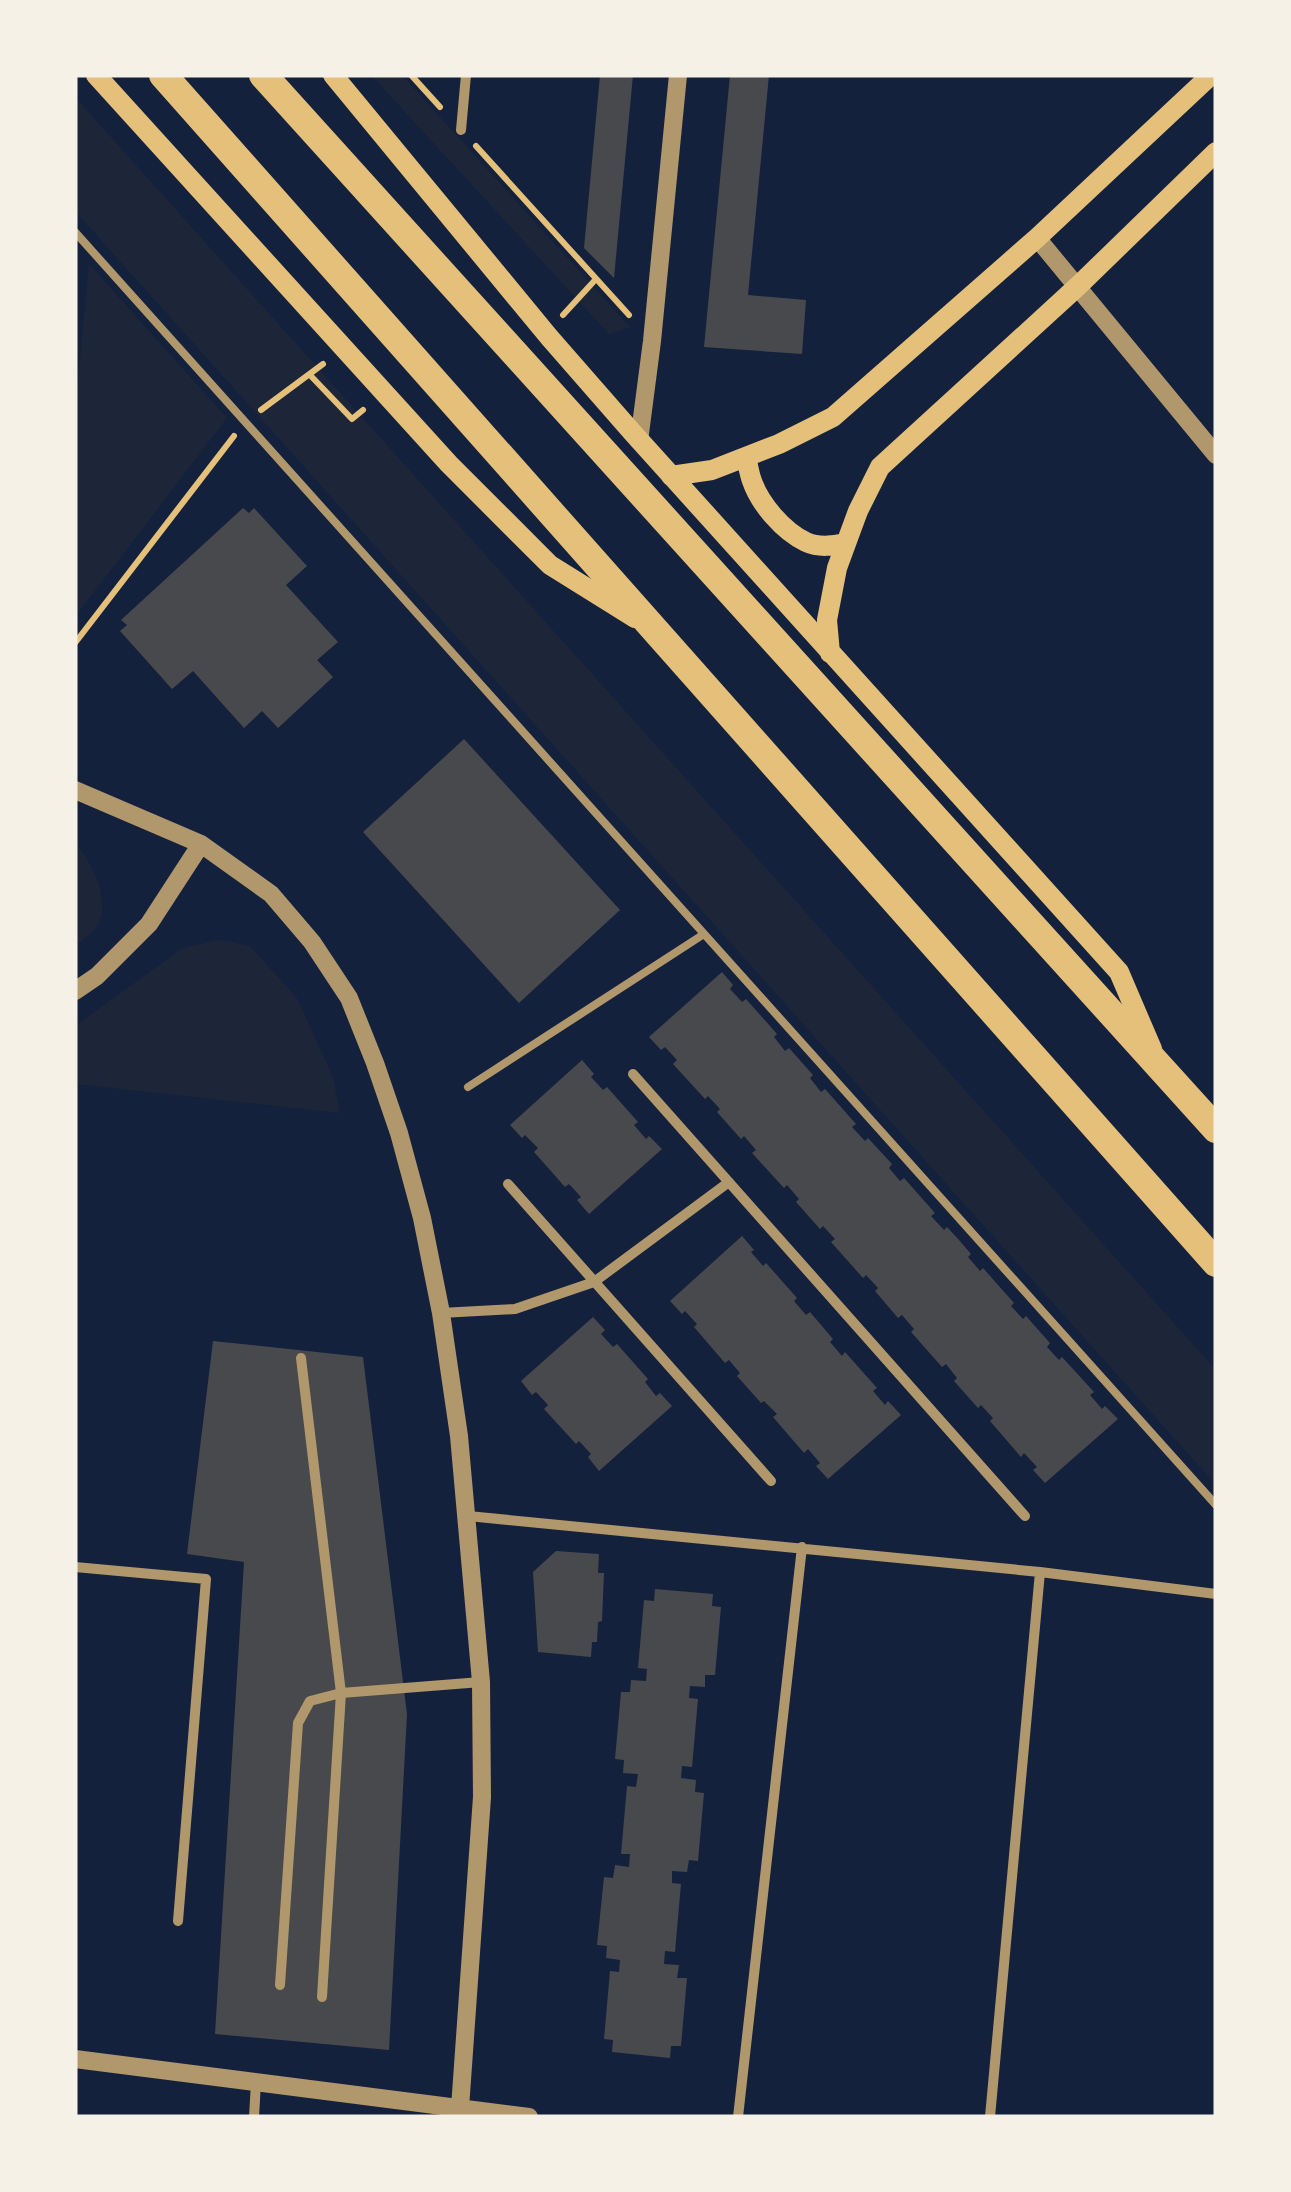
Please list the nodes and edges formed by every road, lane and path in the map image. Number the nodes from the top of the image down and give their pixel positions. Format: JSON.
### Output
{"nodes":[{"id":1,"x":96,"y":75,"type":"edge"},
{"id":2,"x":163,"y":75,"type":"edge"},
{"id":3,"x":263,"y":75,"type":"edge"},
{"id":4,"x":333,"y":75,"type":"edge"},
{"id":5,"x":411,"y":75,"type":"edge"},
{"id":6,"x":466,"y":75,"type":"edge"},
{"id":7,"x":678,"y":75,"type":"edge"},
{"id":8,"x":1211,"y":75,"type":"edge"},
{"id":9,"x":461,"y":130,"type":"junction"},
{"id":10,"x":1216,"y":152,"type":"edge"},
{"id":11,"x":75,"y":232,"type":"edge"},
{"id":12,"x":1036,"y":238,"type":"junction"},
{"id":13,"x":596,"y":279,"type":"junction"},
{"id":14,"x":1078,"y":286,"type":"junction"},
{"id":15,"x":566,"y":310,"type":"dead end"},
{"id":16,"x":652,"y":341,"type":"junction"},
{"id":17,"x":352,"y":420,"type":"dead end"},
{"id":18,"x":245,"y":422,"type":"junction"},
{"id":19,"x":640,"y":441,"type":"junction"},
{"id":20,"x":1216,"y":455,"type":"edge"},
{"id":21,"x":746,"y":456,"type":"junction"},
{"id":22,"x":671,"y":476,"type":"junction"},
{"id":23,"x":846,"y":543,"type":"junction"},
{"id":24,"x":648,"y":626,"type":"junction"},
{"id":25,"x":75,"y":643,"type":"edge"},
{"id":26,"x":830,"y":652,"type":"junction"},
{"id":27,"x":75,"y":790,"type":"edge"},
{"id":28,"x":201,"y":844,"type":"junction"},
{"id":29,"x":704,"y":934,"type":"junction"},
{"id":30,"x":75,"y":991,"type":"edge"},
{"id":31,"x":1158,"y":1065,"type":"junction"},
{"id":32,"x":633,"y":1074,"type":"dead end"},
{"id":33,"x":468,"y":1087,"type":"dead end"},
{"id":34,"x":1216,"y":1129,"type":"edge"},
{"id":35,"x":729,"y":1182,"type":"junction"},
{"id":36,"x":508,"y":1184,"type":"dead end"},
{"id":37,"x":1216,"y":1264,"type":"edge"},
{"id":38,"x":594,"y":1282,"type":"junction"},
{"id":39,"x":441,"y":1313,"type":"junction"},
{"id":40,"x":301,"y":1358,"type":"dead end"},
{"id":41,"x":772,"y":1481,"type":"dead end"},
{"id":42,"x":1216,"y":1505,"type":"edge"},
{"id":43,"x":468,"y":1516,"type":"junction"},
{"id":44,"x":1024,"y":1516,"type":"dead end"},
{"id":45,"x":802,"y":1547,"type":"junction"},
{"id":46,"x":75,"y":1567,"type":"edge"},
{"id":47,"x":1040,"y":1572,"type":"junction"},
{"id":48,"x":1216,"y":1594,"type":"edge"},
{"id":49,"x":481,"y":1682,"type":"junction"},
{"id":50,"x":341,"y":1693,"type":"junction"},
{"id":51,"x":178,"y":1921,"type":"dead end"},
{"id":52,"x":280,"y":1985,"type":"dead end"},
{"id":53,"x":322,"y":1997,"type":"dead end"},
{"id":54,"x":75,"y":2059,"type":"edge"},
{"id":55,"x":256,"y":2082,"type":"junction"},
{"id":56,"x":460,"y":2108,"type":"junction"},
{"id":57,"x":254,"y":2117,"type":"edge"},
{"id":58,"x":529,"y":2117,"type":"edge"},
{"id":59,"x":738,"y":2117,"type":"edge"},
{"id":60,"x":990,"y":2117,"type":"edge"}],
"edges":[{"from":1,"to":24,"type":"main road"},
{"from":2,"to":24,"type":"highway"},
{"from":3,"to":31,"type":"highway"},
{"from":4,"to":19,"type":"main road"},
{"from":5,"to":9,"type":"path"},
{"from":6,"to":9,"type":"street"},
{"from":7,"to":16,"type":"street"},
{"from":8,"to":12,"type":"main road"},
{"from":9,"to":13,"type":"path"},
{"from":10,"to":14,"type":"main road"},
{"from":11,"to":18,"type":"lane"},
{"from":12,"to":14,"type":"street"},
{"from":12,"to":21,"type":"main road"},
{"from":13,"to":15,"type":"path"},
{"from":13,"to":16,"type":"path"},
{"from":14,"to":20,"type":"street"},
{"from":14,"to":23,"type":"main road"},
{"from":16,"to":19,"type":"street"},
{"from":17,"to":18,"type":"path"},
{"from":18,"to":25,"type":"path"},
{"from":18,"to":29,"type":"lane"},
{"from":19,"to":22,"type":"main road"},
{"from":21,"to":22,"type":"main road"},
{"from":21,"to":23,"type":"main road"},
{"from":22,"to":26,"type":"main road"},
{"from":23,"to":26,"type":"main road"},
{"from":24,"to":37,"type":"highway"},
{"from":26,"to":31,"type":"main road"},
{"from":27,"to":28,"type":"street"},
{"from":28,"to":30,"type":"street"},
{"from":28,"to":39,"type":"street"},
{"from":29,"to":33,"type":"lane"},
{"from":29,"to":42,"type":"lane"},
{"from":31,"to":34,"type":"highway"},
{"from":32,"to":35,"type":"street"},
{"from":35,"to":38,"type":"street"},
{"from":35,"to":44,"type":"street"},
{"from":36,"to":38,"type":"street"},
{"from":38,"to":39,"type":"street"},
{"from":38,"to":41,"type":"street"},
{"from":39,"to":43,"type":"street"},
{"from":40,"to":50,"type":"street"},
{"from":43,"to":45,"type":"street"},
{"from":43,"to":49,"type":"street"},
{"from":45,"to":47,"type":"street"},
{"from":45,"to":59,"type":"street"},
{"from":46,"to":51,"type":"street"},
{"from":47,"to":48,"type":"street"},
{"from":47,"to":60,"type":"street"},
{"from":49,"to":50,"type":"street"},
{"from":49,"to":56,"type":"street"},
{"from":50,"to":52,"type":"street"},
{"from":50,"to":53,"type":"street"},
{"from":54,"to":55,"type":"street"},
{"from":55,"to":56,"type":"street"},
{"from":55,"to":57,"type":"street"},
{"from":56,"to":58,"type":"street"}]}
